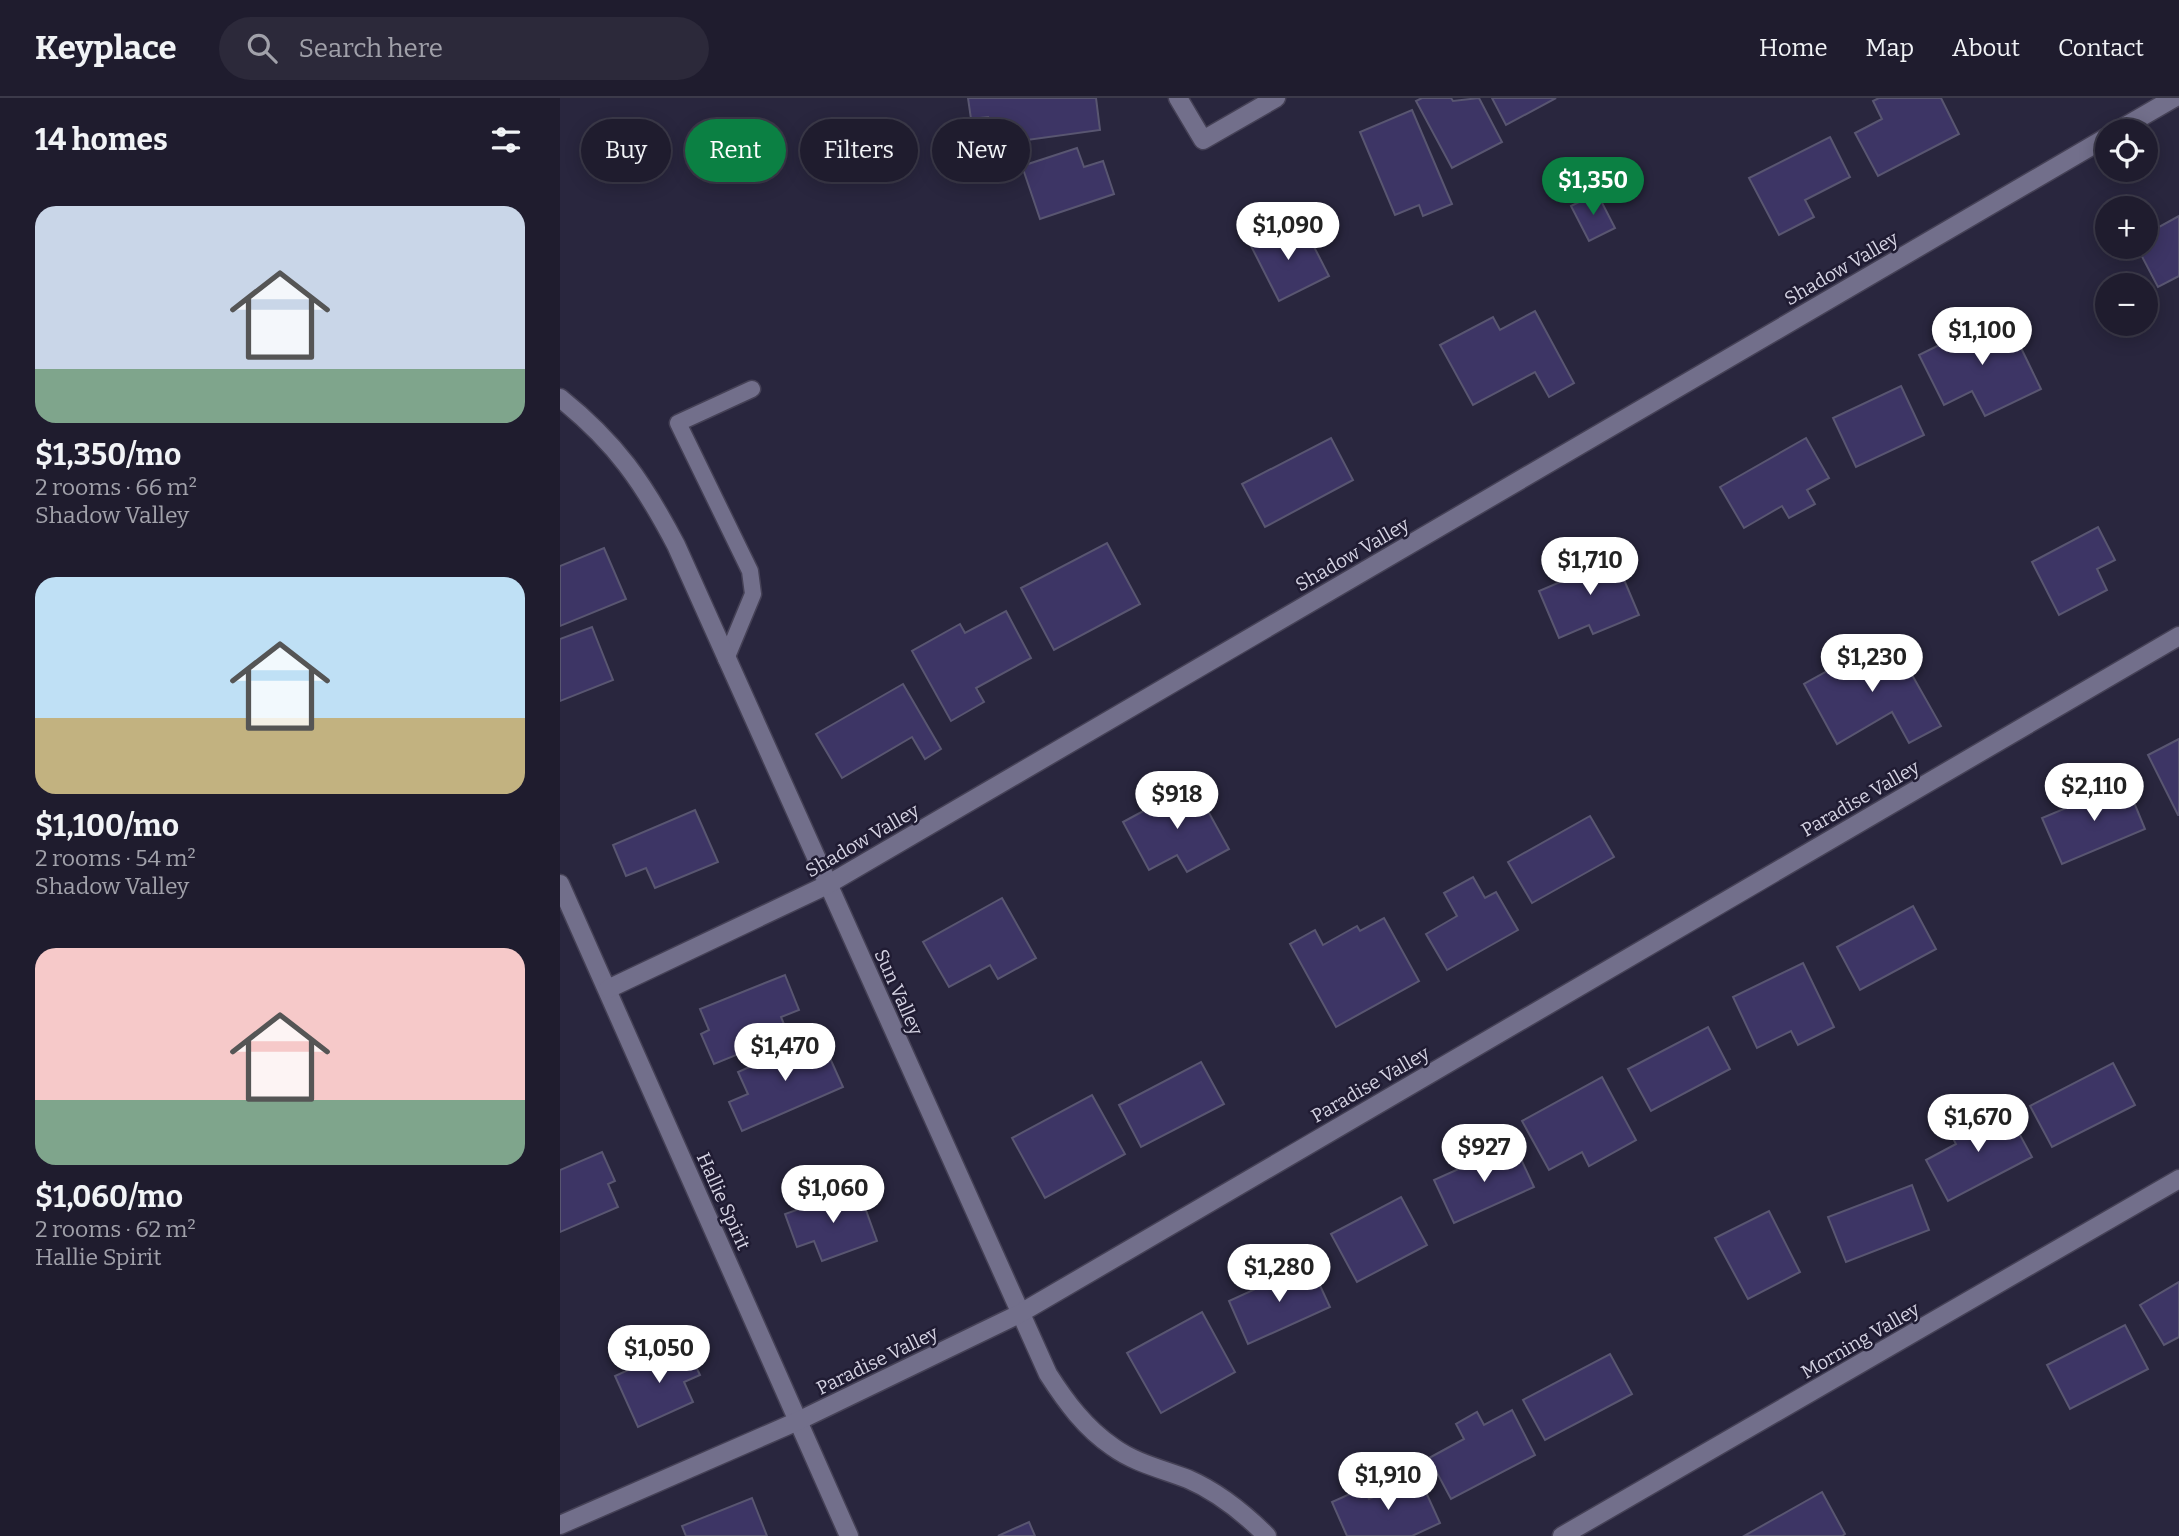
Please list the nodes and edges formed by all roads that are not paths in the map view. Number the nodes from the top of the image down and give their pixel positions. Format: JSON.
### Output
{"nodes":[{"id":1,"x":1178,"y":98,"type":"edge"},
{"id":2,"x":1276,"y":98,"type":"edge"},
{"id":3,"x":2174,"y":98,"type":"edge"},
{"id":4,"x":2138,"y":119,"type":"edge"},
{"id":5,"x":2095,"y":144,"type":"edge"},
{"id":6,"x":752,"y":389,"type":"dead end"},
{"id":7,"x":560,"y":398,"type":"edge"},
{"id":8,"x":2179,"y":636,"type":"edge"},
{"id":9,"x":726,"y":659,"type":"junction"},
{"id":10,"x":560,"y":884,"type":"edge"},
{"id":11,"x":827,"y":886,"type":"junction"},
{"id":12,"x":608,"y":989,"type":"junction"},
{"id":13,"x":2179,"y":1180,"type":"edge"},
{"id":14,"x":1019,"y":1314,"type":"junction"},
{"id":15,"x":798,"y":1421,"type":"junction"},
{"id":16,"x":560,"y":1525,"type":"edge"},
{"id":17,"x":849,"y":1536,"type":"edge"},
{"id":18,"x":1266,"y":1536,"type":"edge"},
{"id":19,"x":1562,"y":1536,"type":"edge"}],
"edges":[{"from":1,"to":2,"type":"street"},
{"from":3,"to":4,"type":"street"},
{"from":5,"to":11,"type":"street","name":"Shadow Valley"},
{"from":6,"to":9,"type":"lane"},
{"from":7,"to":9,"type":"street","name":"Sun Valley"},
{"from":8,"to":14,"type":"street","name":"Paradise Valley"},
{"from":9,"to":11,"type":"street","name":"Sun Valley"},
{"from":10,"to":12,"type":"street","name":"Hallie Spirit"},
{"from":11,"to":12,"type":"street","name":"Shadow Valley"},
{"from":11,"to":14,"type":"street","name":"Sun Valley"},
{"from":12,"to":15,"type":"street","name":"Hallie Spirit"},
{"from":13,"to":19,"type":"street","name":"Morning Valley"},
{"from":14,"to":15,"type":"street","name":"Paradise Valley"},
{"from":14,"to":18,"type":"street","name":"Sun Valley"},
{"from":15,"to":16,"type":"street","name":"Paradise Valley"},
{"from":15,"to":17,"type":"street","name":"Hallie Spirit"}]}
